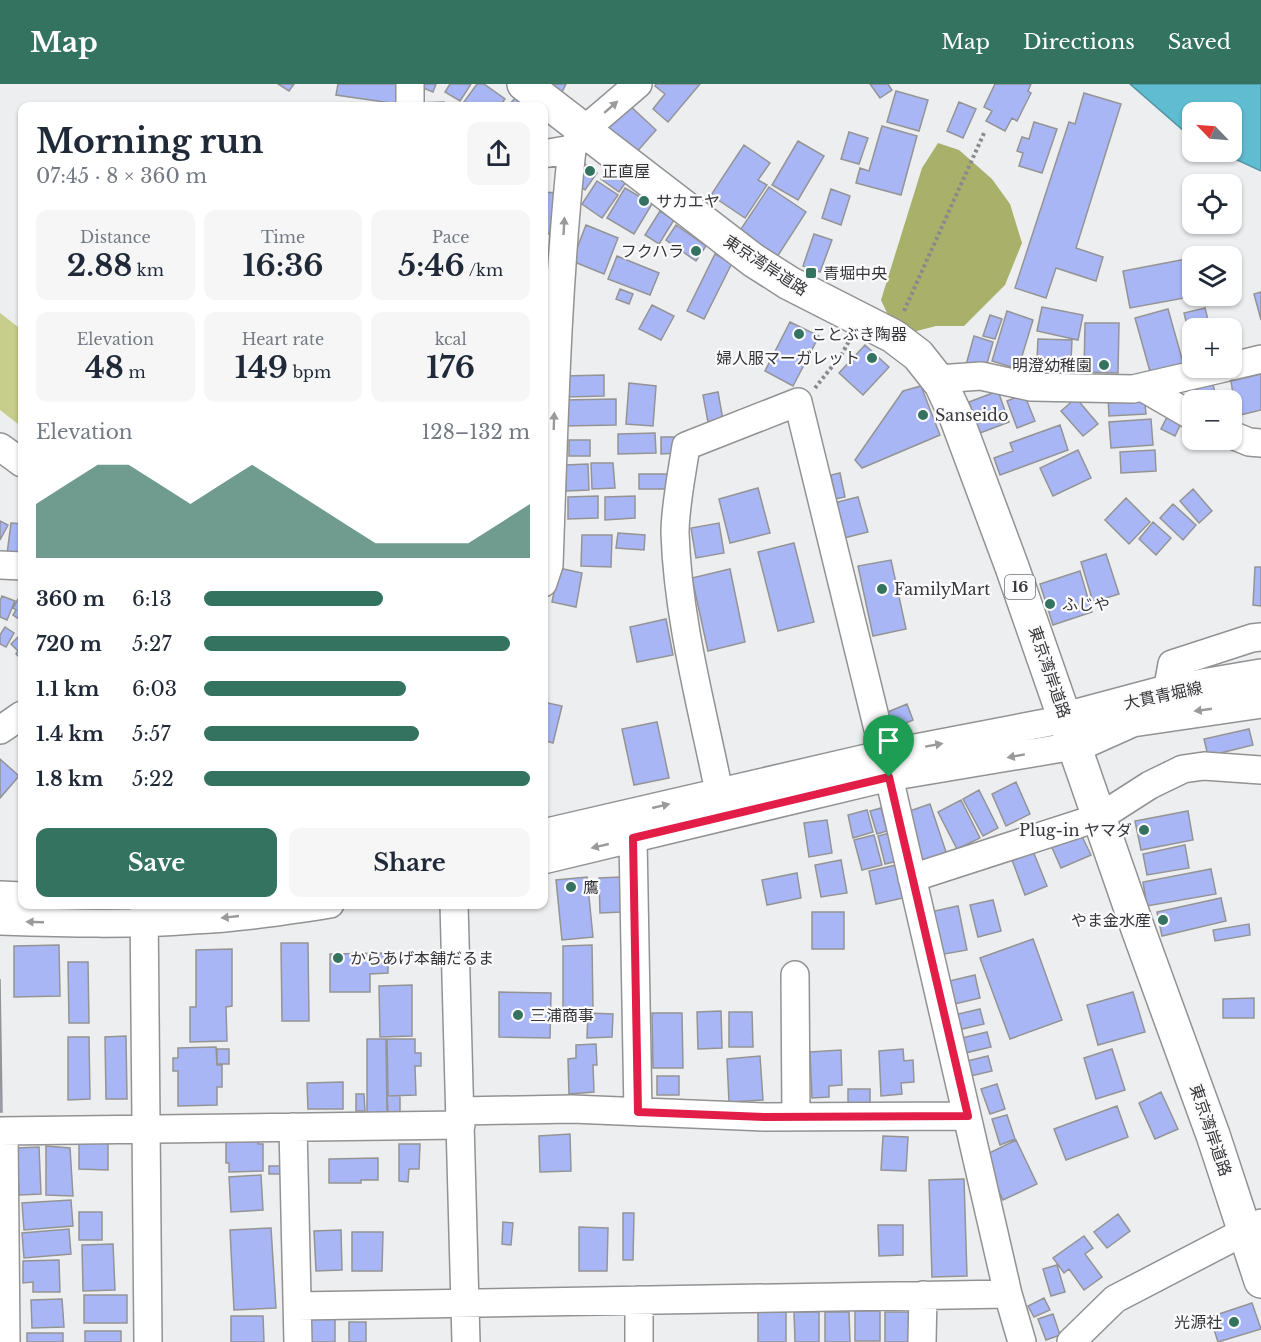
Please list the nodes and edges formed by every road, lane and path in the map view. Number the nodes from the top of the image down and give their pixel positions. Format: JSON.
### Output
{"nodes":[{"id":1,"x":410,"y":84,"type":"edge"},
{"id":2,"x":524,"y":84,"type":"edge"},
{"id":3,"x":638,"y":84,"type":"edge"},
{"id":4,"x":410,"y":102,"type":"edge"},
{"id":5,"x":541,"y":102,"type":"edge"},
{"id":6,"x":548,"y":109,"type":"edge"},
{"id":7,"x":985,"y":131,"type":"dead end"},
{"id":8,"x":578,"y":140,"type":"junction"},
{"id":9,"x":548,"y":152,"type":"edge"},
{"id":10,"x":861,"y":320,"type":"junction"},
{"id":11,"x":893,"y":336,"type":"junction"},
{"id":12,"x":1261,"y":359,"type":"edge"},
{"id":13,"x":1242,"y":364,"type":"edge"},
{"id":14,"x":1182,"y":378,"type":"edge"},
{"id":15,"x":938,"y":379,"type":"junction"},
{"id":16,"x":1142,"y":387,"type":"junction"},
{"id":17,"x":798,"y":402,"type":"junction"},
{"id":18,"x":1182,"y":410,"type":"edge"},
{"id":19,"x":1242,"y":439,"type":"edge"},
{"id":20,"x":1261,"y":443,"type":"edge"},
{"id":21,"x":0,"y":447,"type":"edge"},
{"id":22,"x":18,"y":460,"type":"edge"},
{"id":23,"x":0,"y":564,"type":"edge"},
{"id":24,"x":18,"y":566,"type":"edge"},
{"id":25,"x":548,"y":568,"type":"edge"},
{"id":26,"x":1261,"y":637,"type":"edge"},
{"id":27,"x":1261,"y":676,"type":"edge"},
{"id":28,"x":1167,"y":693,"type":"junction"},
{"id":29,"x":1261,"y":701,"type":"edge"},
{"id":30,"x":18,"y":718,"type":"edge"},
{"id":31,"x":0,"y":730,"type":"edge"},
{"id":32,"x":1070,"y":732,"type":"junction"},
{"id":33,"x":887,"y":766,"type":"junction"},
{"id":34,"x":1261,"y":770,"type":"edge"},
{"id":35,"x":719,"y":792,"type":"junction"},
{"id":36,"x":1100,"y":816,"type":"junction"},
{"id":37,"x":548,"y":832,"type":"edge"},
{"id":38,"x":633,"y":838,"type":"junction"},
{"id":39,"x":548,"y":859,"type":"edge"},
{"id":40,"x":912,"y":878,"type":"junction"},
{"id":41,"x":0,"y":895,"type":"edge"},
{"id":42,"x":18,"y":896,"type":"edge"},
{"id":43,"x":301,"y":909,"type":"edge"},
{"id":44,"x":454,"y":909,"type":"edge"},
{"id":45,"x":144,"y":913,"type":"edge"},
{"id":46,"x":0,"y":921,"type":"edge"},
{"id":47,"x":795,"y":975,"type":"dead end"},
{"id":48,"x":638,"y":1112,"type":"junction"},
{"id":49,"x":968,"y":1116,"type":"junction"},
{"id":50,"x":796,"y":1117,"type":"junction"},
{"id":51,"x":461,"y":1118,"type":"junction"},
{"id":52,"x":293,"y":1127,"type":"junction"},
{"id":53,"x":146,"y":1129,"type":"junction"},
{"id":54,"x":2,"y":1131,"type":"edge"},
{"id":55,"x":1254,"y":1228,"type":"edge"},
{"id":56,"x":1261,"y":1281,"type":"edge"},
{"id":57,"x":1008,"y":1294,"type":"junction"},
{"id":58,"x":923,"y":1295,"type":"junction"},
{"id":59,"x":639,"y":1300,"type":"junction"},
{"id":60,"x":466,"y":1303,"type":"junction"},
{"id":61,"x":298,"y":1306,"type":"junction"},
{"id":62,"x":6,"y":1342,"type":"edge"},
{"id":63,"x":148,"y":1342,"type":"edge"},
{"id":64,"x":298,"y":1342,"type":"edge"},
{"id":65,"x":466,"y":1342,"type":"edge"},
{"id":66,"x":639,"y":1342,"type":"edge"},
{"id":67,"x":922,"y":1342,"type":"edge"},
{"id":68,"x":1022,"y":1342,"type":"edge"},
{"id":69,"x":1071,"y":1342,"type":"edge"}],
"edges":[{"from":1,"to":4,"type":"street"},
{"from":2,"to":5,"type":"main road","name":"東京湾岸道路","number":"16"},
{"from":8,"to":3,"type":"street","one_way":true},
{"from":6,"to":8,"type":"main road","name":"東京湾岸道路","number":"16"},
{"from":7,"to":11,"type":"path"},
{"from":8,"to":9,"type":"street"},
{"from":8,"to":10,"type":"main road","name":"東京湾岸道路","number":"16"},
{"from":25,"to":8,"type":"street","one_way":true},
{"from":10,"to":11,"type":"main road","name":"東京湾岸道路","number":"16"},
{"from":10,"to":17,"type":"path"},
{"from":11,"to":15,"type":"main road","name":"東京湾岸道路","number":"16"},
{"from":12,"to":13,"type":"street"},
{"from":14,"to":16,"type":"street"},
{"from":15,"to":16,"type":"street"},
{"from":15,"to":32,"type":"main road","name":"東京湾岸道路","number":"16"},
{"from":16,"to":18,"type":"street"},
{"from":17,"to":33,"type":"street"},
{"from":17,"to":35,"type":"street"},
{"from":19,"to":20,"type":"street"},
{"from":21,"to":22,"type":"street"},
{"from":23,"to":24,"type":"street"},
{"from":26,"to":28,"type":"street"},
{"from":27,"to":28,"type":"main road","name":"大貫青堀線"},
{"from":28,"to":32,"type":"main road","name":"大貫青堀線"},
{"from":29,"to":32,"type":"main road","name":"大貫青堀線","one_way":true},
{"from":30,"to":31,"type":"street"},
{"from":32,"to":33,"type":"street"},
{"from":32,"to":36,"type":"main road","name":"東京湾岸道路","number":"16"},
{"from":33,"to":35,"type":"street"},
{"from":33,"to":38,"type":"street"},
{"from":33,"to":40,"type":"street"},
{"from":34,"to":36,"type":"street"},
{"from":37,"to":35,"type":"street","one_way":true},
{"from":36,"to":40,"type":"street"},
{"from":36,"to":55,"type":"main road","name":"東京湾岸道路","number":"16"},
{"from":38,"to":39,"type":"street","one_way":true},
{"from":38,"to":48,"type":"street"},
{"from":40,"to":49,"type":"street"},
{"from":41,"to":42,"type":"street"},
{"from":43,"to":45,"type":"street","one_way":true},
{"from":44,"to":51,"type":"street"},
{"from":45,"to":46,"type":"street","one_way":true},
{"from":45,"to":53,"type":"street"},
{"from":47,"to":50,"type":"street"},
{"from":48,"to":50,"type":"street"},
{"from":48,"to":51,"type":"street"},
{"from":49,"to":50,"type":"street"},
{"from":49,"to":57,"type":"street"},
{"from":51,"to":52,"type":"street"},
{"from":51,"to":60,"type":"street"},
{"from":52,"to":53,"type":"street"},
{"from":52,"to":61,"type":"street"},
{"from":53,"to":54,"type":"street"},
{"from":53,"to":63,"type":"street"},
{"from":54,"to":62,"type":"street"},
{"from":55,"to":56,"type":"main road","name":"東京湾岸道路","number":"16"},
{"from":55,"to":69,"type":"street"},
{"from":57,"to":58,"type":"street"},
{"from":57,"to":68,"type":"street"},
{"from":58,"to":59,"type":"street"},
{"from":58,"to":67,"type":"street"},
{"from":59,"to":60,"type":"street"},
{"from":59,"to":66,"type":"street"},
{"from":60,"to":61,"type":"street"},
{"from":60,"to":65,"type":"street"},
{"from":61,"to":64,"type":"street"}]}
